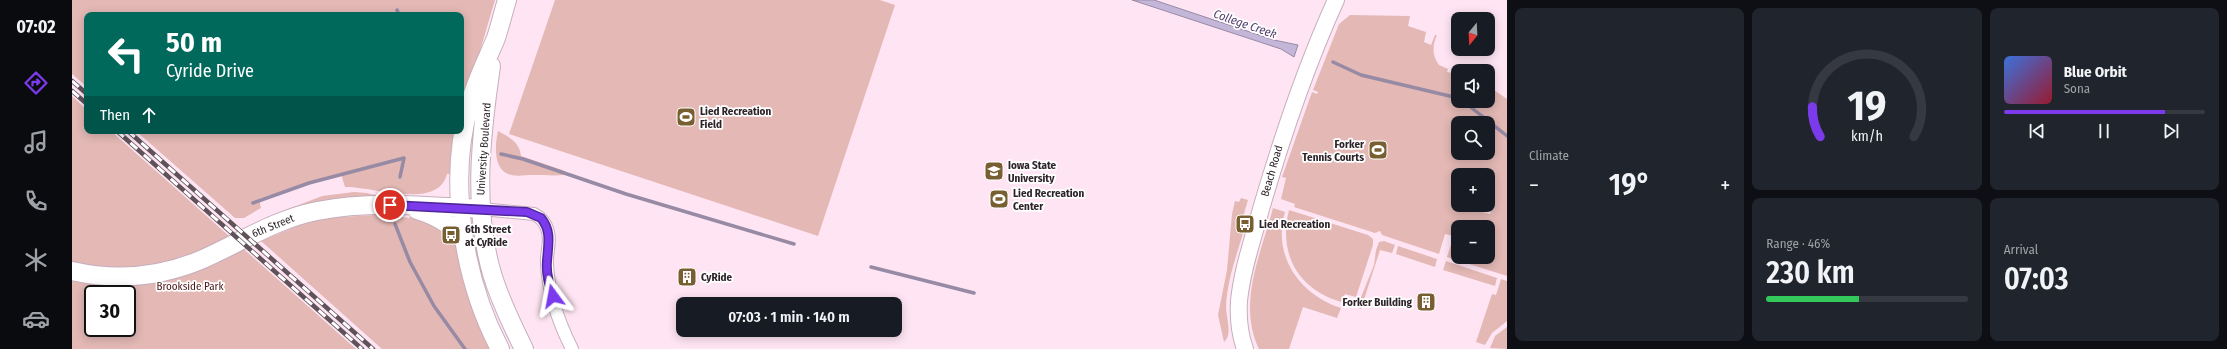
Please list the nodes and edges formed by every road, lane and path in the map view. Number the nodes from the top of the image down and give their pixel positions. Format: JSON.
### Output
{"nodes":[{"id":1,"x":507,"y":0,"type":"edge"},
{"id":2,"x":1336,"y":0,"type":"edge"},
{"id":3,"x":496,"y":37,"type":"junction"},
{"id":4,"x":464,"y":129,"type":"edge"},
{"id":5,"x":463,"y":134,"type":"edge"},
{"id":6,"x":402,"y":206,"type":"junction"},
{"id":7,"x":460,"y":208,"type":"junction"},
{"id":8,"x":481,"y":209,"type":"junction"},
{"id":9,"x":465,"y":242,"type":"junction"},
{"id":10,"x":72,"y":271,"type":"edge"},
{"id":11,"x":500,"y":349,"type":"edge"},
{"id":12,"x":524,"y":349,"type":"edge"},
{"id":13,"x":572,"y":349,"type":"edge"},
{"id":14,"x":1246,"y":349,"type":"edge"}],
"edges":[{"from":1,"to":3,"type":"main road","name":"University Boulevard"},
{"from":2,"to":14,"type":"street","name":"Beach Road"},
{"from":3,"to":4,"type":"main road","name":"University Boulevard"},
{"from":3,"to":8,"type":"main road","name":"University Boulevard"},
{"from":5,"to":7,"type":"main road","name":"University Boulevard"},
{"from":6,"to":7,"type":"main road","name":"6th Street"},
{"from":6,"to":9,"type":"main road"},
{"from":6,"to":10,"type":"main road","name":"6th Street"},
{"from":7,"to":8,"type":"main road","name":"6th Street"},
{"from":7,"to":9,"type":"main road","name":"University Boulevard"},
{"from":8,"to":12,"type":"main road","name":"University Boulevard"},
{"from":8,"to":13,"type":"street"},
{"from":9,"to":11,"type":"main road","name":"University Boulevard"}]}
